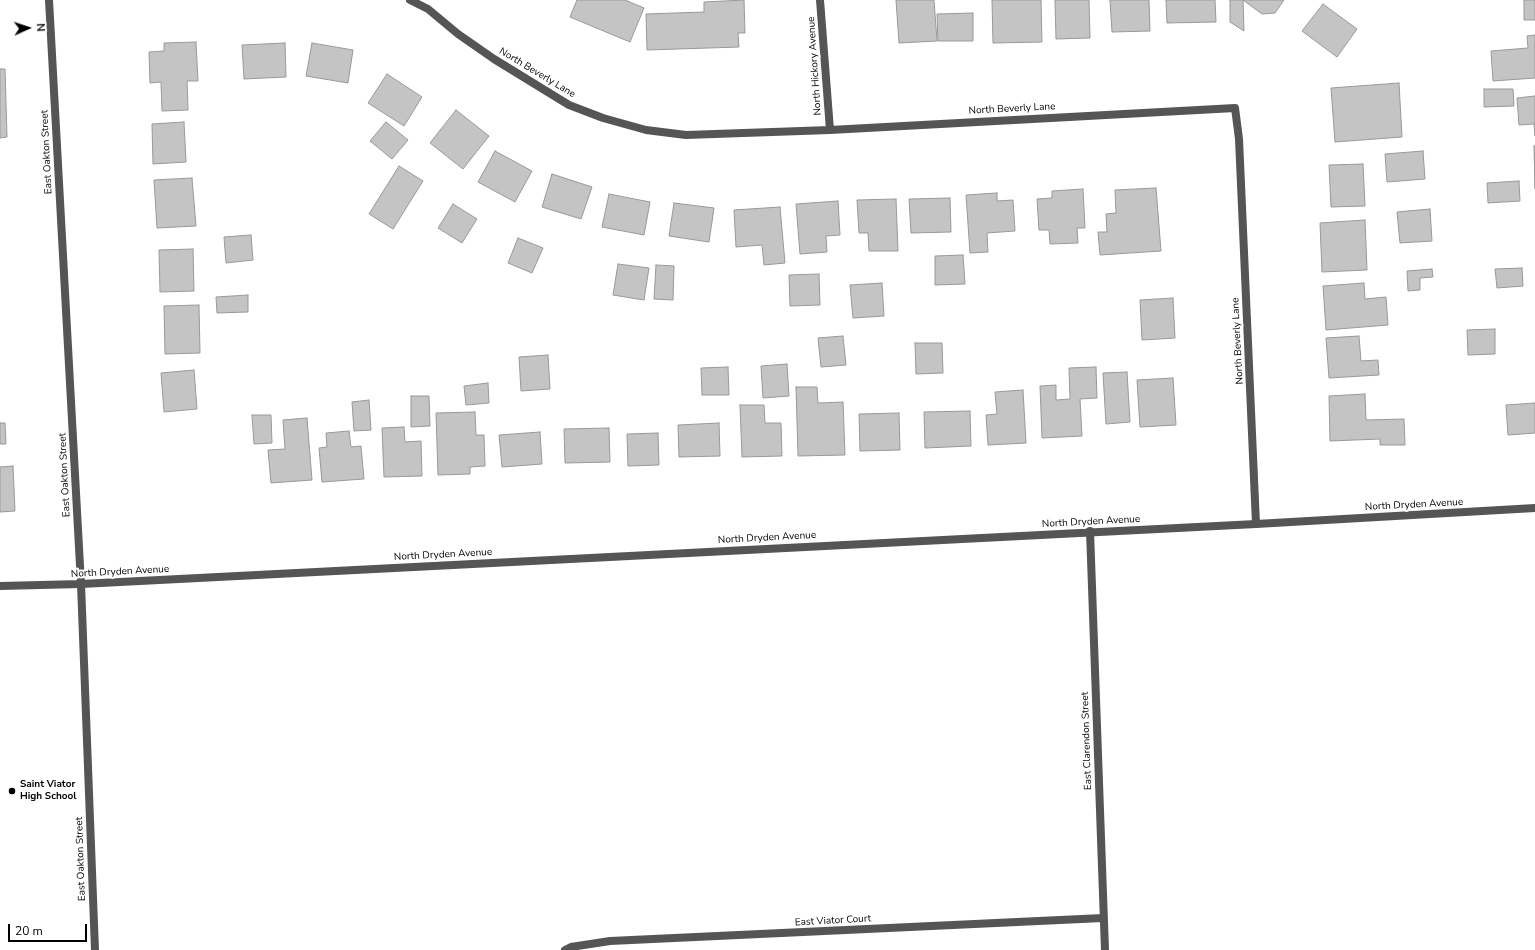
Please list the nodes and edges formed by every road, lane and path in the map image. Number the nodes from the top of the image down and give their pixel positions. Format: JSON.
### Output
{"nodes":[{"id":1,"x":48,"y":0,"type":"edge"},
{"id":2,"x":410,"y":0,"type":"edge"},
{"id":3,"x":431,"y":0,"type":"edge"},
{"id":4,"x":820,"y":0,"type":"edge"},
{"id":5,"x":428,"y":9,"type":"junction"},
{"id":6,"x":830,"y":130,"type":"junction"},
{"id":7,"x":1535,"y":508,"type":"edge"},
{"id":8,"x":1256,"y":524,"type":"junction"},
{"id":9,"x":1090,"y":531,"type":"junction"},
{"id":10,"x":81,"y":584,"type":"junction"},
{"id":11,"x":0,"y":586,"type":"edge"},
{"id":12,"x":1103,"y":918,"type":"junction"},
{"id":13,"x":95,"y":950,"type":"edge"},
{"id":14,"x":565,"y":950,"type":"edge"},
{"id":15,"x":1104,"y":950,"type":"edge"}],
"edges":[{"from":1,"to":10,"type":"street","name":"East Oakton Street"},
{"from":2,"to":5,"type":"street","name":"North Beverly Lane"},
{"from":3,"to":5,"type":"street"},
{"from":4,"to":6,"type":"street","name":"North Hickory Avenue"},
{"from":5,"to":6,"type":"street","name":"North Beverly Lane"},
{"from":6,"to":8,"type":"street","name":"North Beverly Lane"},
{"from":7,"to":8,"type":"street","name":"North Dryden Avenue"},
{"from":8,"to":9,"type":"street","name":"North Dryden Avenue"},
{"from":9,"to":10,"type":"street","name":"North Dryden Avenue"},
{"from":9,"to":12,"type":"street","name":"East Clarendon Street"},
{"from":10,"to":11,"type":"street","name":"North Dryden Avenue"},
{"from":10,"to":13,"type":"street","name":"East Oakton Street"},
{"from":12,"to":14,"type":"street","name":"East Viator Court"},
{"from":12,"to":15,"type":"street","name":"East Clarendon Street"}]}
